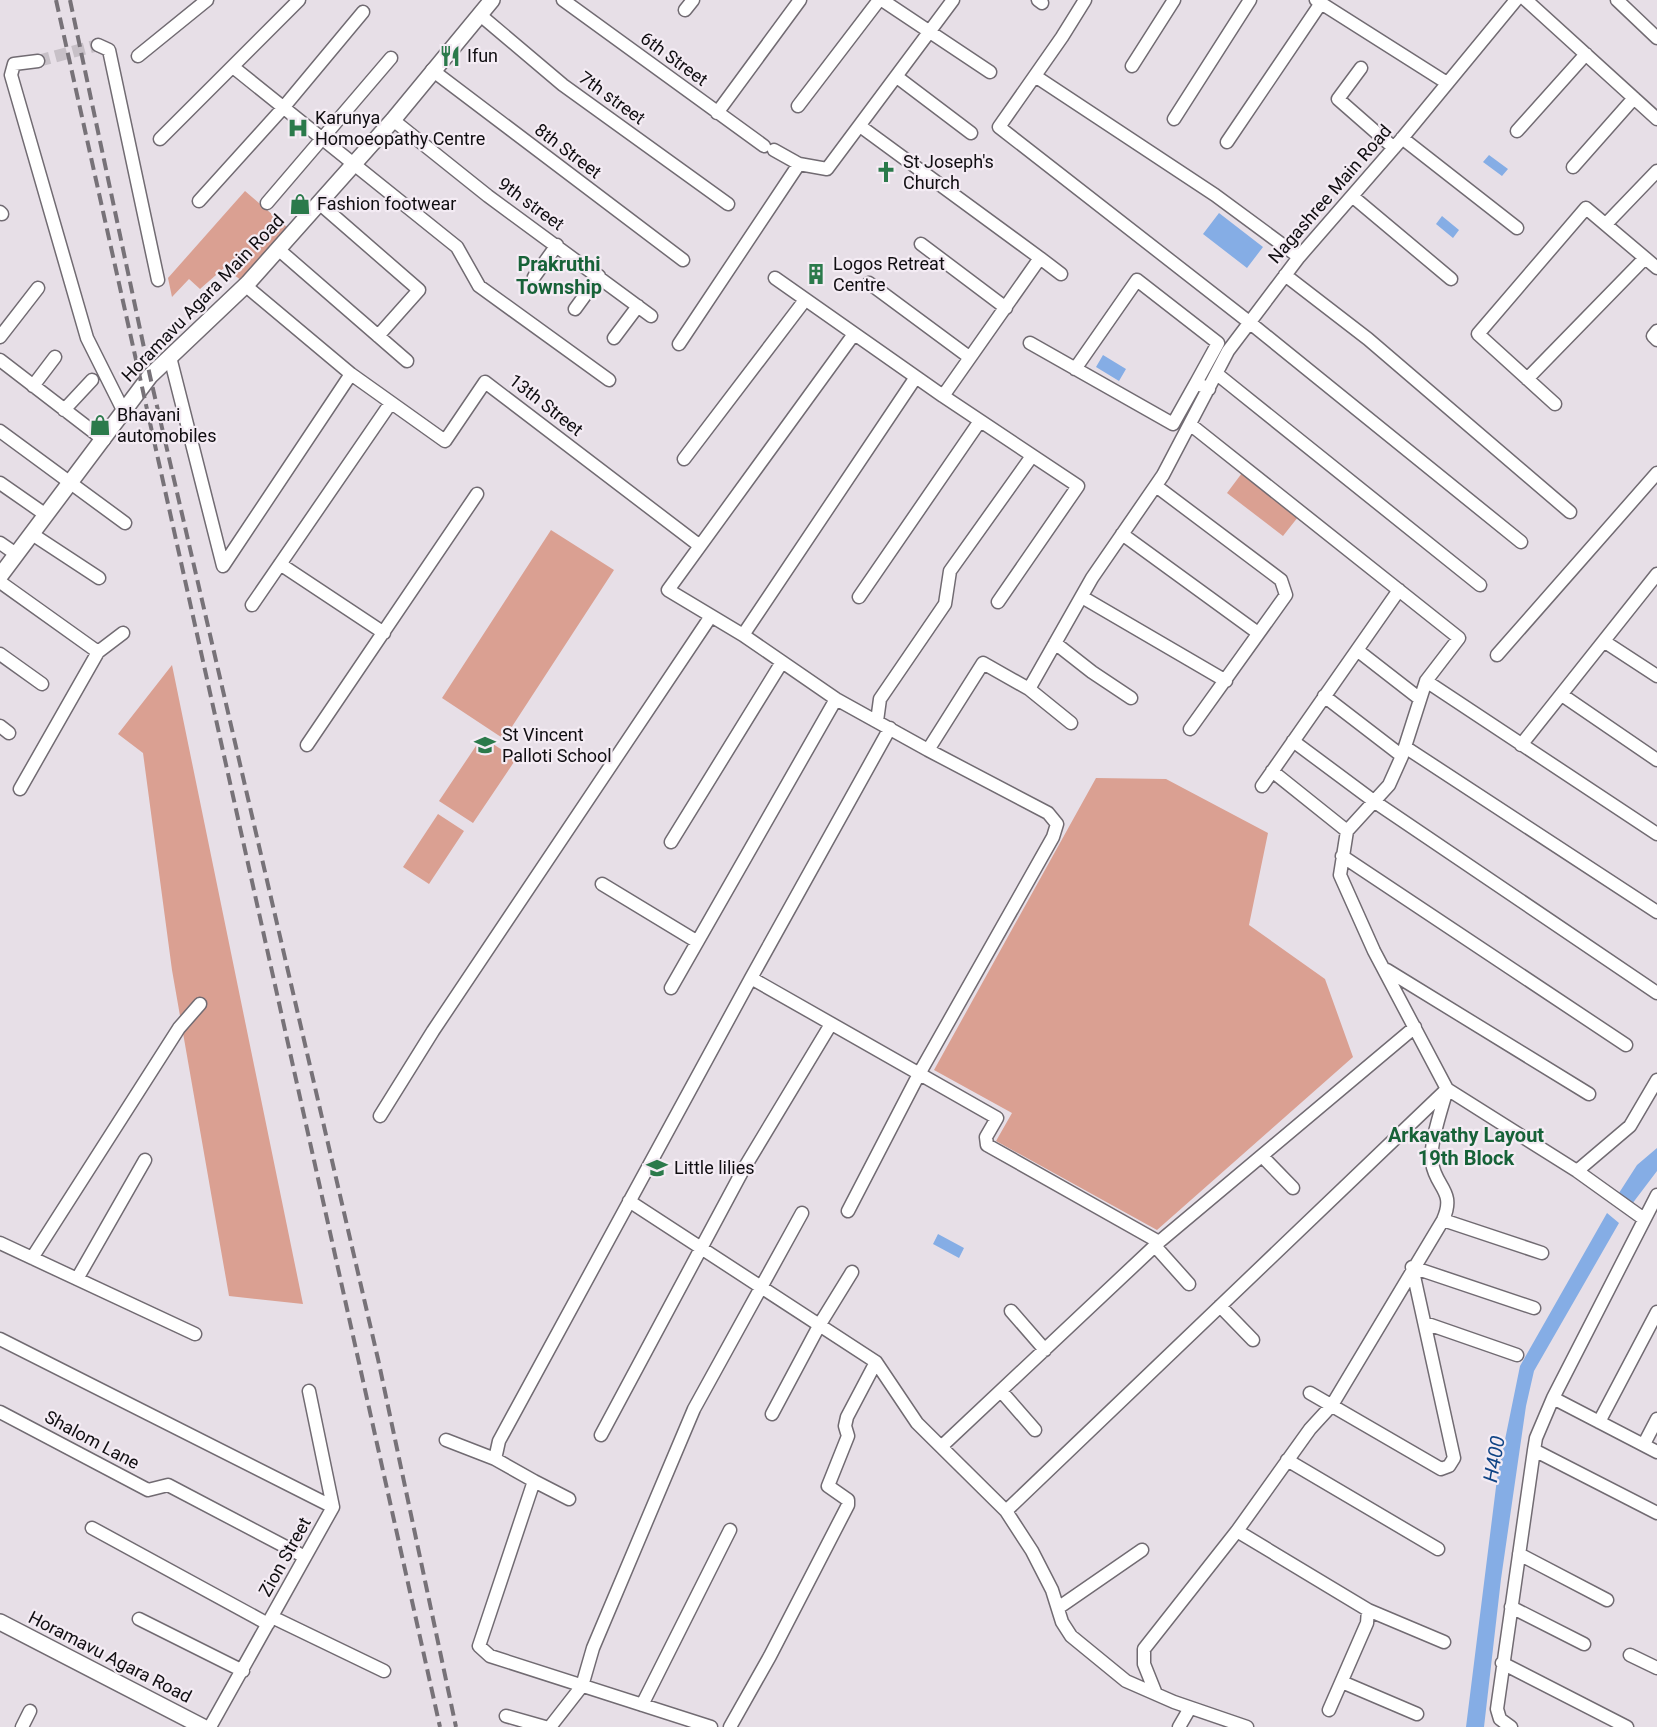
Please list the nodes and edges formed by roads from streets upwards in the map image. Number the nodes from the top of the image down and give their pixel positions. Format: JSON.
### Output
{"nodes":[{"id":1,"x":207,"y":0,"type":"edge"},
{"id":2,"x":299,"y":0,"type":"edge"},
{"id":3,"x":492,"y":0,"type":"edge"},
{"id":4,"x":562,"y":0,"type":"edge"},
{"id":5,"x":800,"y":0,"type":"edge"},
{"id":6,"x":880,"y":0,"type":"edge"},
{"id":7,"x":953,"y":0,"type":"edge"},
{"id":8,"x":1085,"y":0,"type":"edge"},
{"id":9,"x":1174,"y":0,"type":"edge"},
{"id":10,"x":1250,"y":0,"type":"edge"},
{"id":11,"x":1516,"y":0,"type":"edge"},
{"id":12,"x":1526,"y":0,"type":"edge"},
{"id":13,"x":1617,"y":0,"type":"edge"},
{"id":14,"x":1319,"y":2,"type":"edge"},
{"id":15,"x":363,"y":12,"type":"dead end"},
{"id":16,"x":479,"y":14,"type":"junction"},
{"id":17,"x":930,"y":33,"type":"junction"},
{"id":18,"x":1657,"y":38,"type":"edge"},
{"id":19,"x":98,"y":45,"type":"dead end"},
{"id":20,"x":1586,"y":54,"type":"junction"},
{"id":21,"x":138,"y":56,"type":"dead end"},
{"id":22,"x":392,"y":58,"type":"dead end"},
{"id":23,"x":38,"y":61,"type":"tunnel mouth"},
{"id":24,"x":1132,"y":66,"type":"dead end"},
{"id":25,"x":233,"y":67,"type":"junction"},
{"id":26,"x":1361,"y":68,"type":"dead end"},
{"id":27,"x":432,"y":70,"type":"junction"},
{"id":28,"x":990,"y":72,"type":"dead end"},
{"id":29,"x":1035,"y":76,"type":"junction"},
{"id":30,"x":897,"y":77,"type":"junction"},
{"id":31,"x":1447,"y":83,"type":"junction"},
{"id":32,"x":1634,"y":98,"type":"junction"},
{"id":33,"x":798,"y":106,"type":"dead end"},
{"id":34,"x":283,"y":108,"type":"junction"},
{"id":35,"x":717,"y":113,"type":"junction"},
{"id":36,"x":1173,"y":119,"type":"dead end"},
{"id":37,"x":1657,"y":119,"type":"edge"},
{"id":38,"x":393,"y":120,"type":"junction"},
{"id":39,"x":860,"y":126,"type":"junction"},
{"id":40,"x":1517,"y":131,"type":"dead end"},
{"id":41,"x":971,"y":133,"type":"dead end"},
{"id":42,"x":160,"y":139,"type":"dead end"},
{"id":43,"x":323,"y":141,"type":"junction"},
{"id":44,"x":1227,"y":142,"type":"dead end"},
{"id":45,"x":1398,"y":143,"type":"junction"},
{"id":46,"x":799,"y":164,"type":"junction"},
{"id":47,"x":352,"y":165,"type":"junction"},
{"id":48,"x":1573,"y":167,"type":"dead end"},
{"id":49,"x":1657,"y":171,"type":"edge"},
{"id":50,"x":1352,"y":196,"type":"junction"},
{"id":51,"x":199,"y":201,"type":"dead end"},
{"id":52,"x":267,"y":203,"type":"dead end"},
{"id":53,"x":319,"y":203,"type":"junction"},
{"id":54,"x":728,"y":204,"type":"dead end"},
{"id":55,"x":1606,"y":224,"type":"junction"},
{"id":56,"x":1517,"y":228,"type":"dead end"},
{"id":57,"x":921,"y":244,"type":"dead end"},
{"id":58,"x":557,"y":245,"type":"junction"},
{"id":59,"x":278,"y":249,"type":"junction"},
{"id":60,"x":1299,"y":257,"type":"junction"},
{"id":61,"x":1040,"y":258,"type":"junction"},
{"id":62,"x":1645,"y":258,"type":"junction"},
{"id":63,"x":683,"y":260,"type":"dead end"},
{"id":64,"x":1657,"y":268,"type":"edge"},
{"id":65,"x":1061,"y":274,"type":"dead end"},
{"id":66,"x":1285,"y":275,"type":"junction"},
{"id":67,"x":599,"y":276,"type":"junction"},
{"id":68,"x":534,"y":277,"type":"dead end"},
{"id":69,"x":775,"y":278,"type":"dead end"},
{"id":70,"x":1451,"y":279,"type":"dead end"},
{"id":71,"x":158,"y":280,"type":"dead end"},
{"id":72,"x":869,"y":282,"type":"dead end"},
{"id":73,"x":246,"y":286,"type":"junction"},
{"id":74,"x":38,"y":288,"type":"dead end"},
{"id":75,"x":805,"y":300,"type":"junction"},
{"id":76,"x":638,"y":306,"type":"junction"},
{"id":77,"x":1006,"y":308,"type":"junction"},
{"id":78,"x":575,"y":309,"type":"dead end"},
{"id":79,"x":651,"y":316,"type":"dead end"},
{"id":80,"x":1249,"y":322,"type":"junction"},
{"id":81,"x":1657,"y":331,"type":"edge"},
{"id":82,"x":854,"y":334,"type":"junction"},
{"id":83,"x":378,"y":336,"type":"junction"},
{"id":84,"x":0,"y":337,"type":"edge"},
{"id":85,"x":614,"y":338,"type":"dead end"},
{"id":86,"x":1657,"y":340,"type":"edge"},
{"id":87,"x":1030,"y":343,"type":"dead end"},
{"id":88,"x":679,"y":344,"type":"dead end"},
{"id":89,"x":55,"y":357,"type":"dead end"},
{"id":90,"x":170,"y":357,"type":"junction"},
{"id":91,"x":969,"y":357,"type":"junction"},
{"id":92,"x":0,"y":360,"type":"edge"},
{"id":93,"x":407,"y":361,"type":"dead end"},
{"id":94,"x":1075,"y":369,"type":"junction"},
{"id":95,"x":351,"y":374,"type":"junction"},
{"id":96,"x":1216,"y":374,"type":"junction"},
{"id":97,"x":916,"y":377,"type":"junction"},
{"id":98,"x":1527,"y":379,"type":"junction"},
{"id":99,"x":92,"y":380,"type":"dead end"},
{"id":100,"x":609,"y":380,"type":"dead end"},
{"id":101,"x":1196,"y":383,"type":"junction"},
{"id":102,"x":33,"y":386,"type":"junction"},
{"id":103,"x":1209,"y":389,"type":"junction"},
{"id":104,"x":943,"y":396,"type":"junction"},
{"id":105,"x":390,"y":404,"type":"junction"},
{"id":106,"x":1555,"y":404,"type":"dead end"},
{"id":107,"x":63,"y":410,"type":"junction"},
{"id":108,"x":124,"y":412,"type":"junction"},
{"id":109,"x":980,"y":421,"type":"junction"},
{"id":110,"x":1191,"y":425,"type":"junction"},
{"id":111,"x":0,"y":431,"type":"edge"},
{"id":112,"x":104,"y":440,"type":"junction"},
{"id":113,"x":1032,"y":456,"type":"junction"},
{"id":114,"x":684,"y":459,"type":"dead end"},
{"id":115,"x":1657,"y":473,"type":"edge"},
{"id":116,"x":71,"y":482,"type":"junction"},
{"id":117,"x":0,"y":483,"type":"edge"},
{"id":118,"x":1156,"y":486,"type":"junction"},
{"id":119,"x":477,"y":494,"type":"dead end"},
{"id":120,"x":1570,"y":512,"type":"dead end"},
{"id":121,"x":46,"y":516,"type":"junction"},
{"id":122,"x":125,"y":523,"type":"dead end"},
{"id":123,"x":32,"y":534,"type":"junction"},
{"id":124,"x":1122,"y":534,"type":"junction"},
{"id":125,"x":1521,"y":542,"type":"dead end"},
{"id":126,"x":0,"y":543,"type":"edge"},
{"id":127,"x":700,"y":546,"type":"junction"},
{"id":128,"x":16,"y":554,"type":"junction"},
{"id":129,"x":280,"y":564,"type":"junction"},
{"id":130,"x":1657,"y":574,"type":"edge"},
{"id":131,"x":0,"y":576,"type":"edge"},
{"id":132,"x":99,"y":578,"type":"dead end"},
{"id":133,"x":0,"y":582,"type":"edge"},
{"id":134,"x":1480,"y":585,"type":"dead end"},
{"id":135,"x":1399,"y":590,"type":"junction"},
{"id":136,"x":859,"y":597,"type":"dead end"},
{"id":137,"x":1082,"y":597,"type":"junction"},
{"id":138,"x":998,"y":602,"type":"dead end"},
{"id":139,"x":252,"y":604,"type":"dead end"},
{"id":140,"x":711,"y":616,"type":"junction"},
{"id":141,"x":123,"y":633,"type":"dead end"},
{"id":142,"x":384,"y":633,"type":"junction"},
{"id":143,"x":1258,"y":633,"type":"junction"},
{"id":144,"x":744,"y":635,"type":"junction"},
{"id":145,"x":1605,"y":642,"type":"junction"},
{"id":146,"x":1055,"y":643,"type":"junction"},
{"id":147,"x":1357,"y":650,"type":"junction"},
{"id":148,"x":98,"y":652,"type":"junction"},
{"id":149,"x":0,"y":654,"type":"edge"},
{"id":150,"x":1497,"y":656,"type":"dead end"},
{"id":151,"x":782,"y":662,"type":"junction"},
{"id":152,"x":1657,"y":676,"type":"edge"},
{"id":153,"x":1226,"y":681,"type":"junction"},
{"id":154,"x":1426,"y":681,"type":"junction"},
{"id":155,"x":42,"y":684,"type":"dead end"},
{"id":156,"x":1029,"y":688,"type":"junction"},
{"id":157,"x":1562,"y":695,"type":"junction"},
{"id":158,"x":1324,"y":696,"type":"junction"},
{"id":159,"x":1131,"y":698,"type":"dead end"},
{"id":160,"x":836,"y":699,"type":"junction"},
{"id":161,"x":1420,"y":699,"type":"junction"},
{"id":162,"x":877,"y":721,"type":"junction"},
{"id":163,"x":1071,"y":723,"type":"dead end"},
{"id":164,"x":890,"y":728,"type":"junction"},
{"id":165,"x":1190,"y":729,"type":"dead end"},
{"id":166,"x":1293,"y":741,"type":"junction"},
{"id":167,"x":307,"y":745,"type":"dead end"},
{"id":168,"x":1521,"y":745,"type":"junction"},
{"id":169,"x":928,"y":750,"type":"junction"},
{"id":170,"x":1404,"y":751,"type":"junction"},
{"id":171,"x":1657,"y":760,"type":"edge"},
{"id":172,"x":1272,"y":771,"type":"junction"},
{"id":173,"x":1262,"y":786,"type":"dead end"},
{"id":174,"x":20,"y":789,"type":"dead end"},
{"id":175,"x":1375,"y":802,"type":"junction"},
{"id":176,"x":1347,"y":831,"type":"junction"},
{"id":177,"x":1657,"y":834,"type":"edge"},
{"id":178,"x":671,"y":842,"type":"dead end"},
{"id":179,"x":1342,"y":856,"type":"junction"},
{"id":180,"x":602,"y":884,"type":"dead end"},
{"id":181,"x":1657,"y":912,"type":"edge"},
{"id":182,"x":696,"y":941,"type":"junction"},
{"id":183,"x":1386,"y":969,"type":"junction"},
{"id":184,"x":750,"y":978,"type":"junction"},
{"id":185,"x":670,"y":988,"type":"dead end"},
{"id":186,"x":1657,"y":993,"type":"edge"},
{"id":187,"x":201,"y":1004,"type":"dead end"},
{"id":188,"x":831,"y":1024,"type":"junction"},
{"id":189,"x":1415,"y":1028,"type":"junction"},
{"id":190,"x":1626,"y":1045,"type":"dead end"},
{"id":191,"x":919,"y":1074,"type":"junction"},
{"id":192,"x":1657,"y":1080,"type":"edge"},
{"id":193,"x":1447,"y":1089,"type":"junction"},
{"id":194,"x":1589,"y":1094,"type":"dead end"},
{"id":195,"x":380,"y":1116,"type":"dead end"},
{"id":196,"x":1262,"y":1156,"type":"junction"},
{"id":197,"x":144,"y":1160,"type":"dead end"},
{"id":198,"x":1577,"y":1171,"type":"junction"},
{"id":199,"x":1293,"y":1188,"type":"dead end"},
{"id":200,"x":1657,"y":1195,"type":"edge"},
{"id":201,"x":628,"y":1201,"type":"junction"},
{"id":202,"x":848,"y":1211,"type":"dead end"},
{"id":203,"x":802,"y":1213,"type":"dead end"},
{"id":204,"x":1639,"y":1215,"type":"junction"},
{"id":205,"x":1443,"y":1220,"type":"junction"},
{"id":206,"x":0,"y":1243,"type":"edge"},
{"id":207,"x":1157,"y":1244,"type":"junction"},
{"id":208,"x":701,"y":1248,"type":"junction"},
{"id":209,"x":1542,"y":1253,"type":"dead end"},
{"id":210,"x":32,"y":1258,"type":"junction"},
{"id":211,"x":1412,"y":1267,"type":"junction"},
{"id":212,"x":852,"y":1272,"type":"dead end"},
{"id":213,"x":77,"y":1279,"type":"junction"},
{"id":214,"x":1189,"y":1284,"type":"dead end"},
{"id":215,"x":763,"y":1287,"type":"junction"},
{"id":216,"x":1220,"y":1306,"type":"junction"},
{"id":217,"x":1534,"y":1308,"type":"dead end"},
{"id":218,"x":1011,"y":1311,"type":"dead end"},
{"id":219,"x":1657,"y":1312,"type":"edge"},
{"id":220,"x":1425,"y":1323,"type":"junction"},
{"id":221,"x":820,"y":1324,"type":"junction"},
{"id":222,"x":195,"y":1334,"type":"dead end"},
{"id":223,"x":0,"y":1339,"type":"edge"},
{"id":224,"x":1253,"y":1340,"type":"dead end"},
{"id":225,"x":1045,"y":1350,"type":"junction"},
{"id":226,"x":1517,"y":1355,"type":"dead end"},
{"id":227,"x":876,"y":1362,"type":"junction"},
{"id":228,"x":309,"y":1391,"type":"dead end"},
{"id":229,"x":1001,"y":1391,"type":"junction"},
{"id":230,"x":1310,"y":1393,"type":"dead end"},
{"id":231,"x":1553,"y":1398,"type":"junction"},
{"id":232,"x":1332,"y":1405,"type":"junction"},
{"id":233,"x":0,"y":1412,"type":"edge"},
{"id":234,"x":772,"y":1414,"type":"dead end"},
{"id":235,"x":1657,"y":1419,"type":"edge"},
{"id":236,"x":1599,"y":1422,"type":"junction"},
{"id":237,"x":1035,"y":1430,"type":"dead end"},
{"id":238,"x":601,"y":1435,"type":"dead end"},
{"id":239,"x":446,"y":1440,"type":"dead end"},
{"id":240,"x":1644,"y":1444,"type":"junction"},
{"id":241,"x":942,"y":1446,"type":"junction"},
{"id":242,"x":1534,"y":1450,"type":"junction"},
{"id":243,"x":1657,"y":1452,"type":"edge"},
{"id":244,"x":495,"y":1459,"type":"junction"},
{"id":245,"x":1287,"y":1460,"type":"junction"},
{"id":246,"x":534,"y":1481,"type":"junction"},
{"id":247,"x":569,"y":1499,"type":"dead end"},
{"id":248,"x":333,"y":1507,"type":"junction"},
{"id":249,"x":1006,"y":1511,"type":"junction"},
{"id":250,"x":1657,"y":1513,"type":"edge"},
{"id":251,"x":92,"y":1528,"type":"dead end"},
{"id":252,"x":730,"y":1530,"type":"dead end"},
{"id":253,"x":1237,"y":1531,"type":"junction"},
{"id":254,"x":1438,"y":1549,"type":"dead end"},
{"id":255,"x":1142,"y":1550,"type":"dead end"},
{"id":256,"x":1518,"y":1554,"type":"junction"},
{"id":257,"x":305,"y":1557,"type":"junction"},
{"id":258,"x":1607,"y":1600,"type":"dead end"},
{"id":259,"x":1511,"y":1607,"type":"junction"},
{"id":260,"x":1058,"y":1608,"type":"junction"},
{"id":261,"x":1368,"y":1610,"type":"junction"},
{"id":262,"x":140,"y":1619,"type":"dead end"},
{"id":263,"x":270,"y":1621,"type":"junction"},
{"id":264,"x":0,"y":1622,"type":"edge"},
{"id":265,"x":1444,"y":1642,"type":"dead end"},
{"id":266,"x":1584,"y":1644,"type":"dead end"},
{"id":267,"x":1630,"y":1655,"type":"dead end"},
{"id":268,"x":1502,"y":1663,"type":"junction"},
{"id":269,"x":1657,"y":1668,"type":"edge"},
{"id":270,"x":243,"y":1671,"type":"junction"},
{"id":271,"x":384,"y":1671,"type":"dead end"},
{"id":272,"x":1342,"y":1682,"type":"junction"},
{"id":273,"x":582,"y":1686,"type":"junction"},
{"id":274,"x":1156,"y":1694,"type":"junction"},
{"id":275,"x":642,"y":1704,"type":"junction"},
{"id":276,"x":1190,"y":1708,"type":"junction"},
{"id":277,"x":1329,"y":1710,"type":"dead end"},
{"id":278,"x":30,"y":1711,"type":"dead end"},
{"id":279,"x":1416,"y":1714,"type":"dead end"},
{"id":280,"x":506,"y":1716,"type":"dead end"},
{"id":281,"x":22,"y":1727,"type":"edge"},
{"id":282,"x":203,"y":1727,"type":"edge"},
{"id":283,"x":210,"y":1727,"type":"edge"},
{"id":284,"x":545,"y":1727,"type":"edge"},
{"id":285,"x":550,"y":1727,"type":"edge"},
{"id":286,"x":711,"y":1727,"type":"edge"},
{"id":287,"x":730,"y":1727,"type":"edge"},
{"id":288,"x":1179,"y":1727,"type":"edge"},
{"id":289,"x":1248,"y":1727,"type":"edge"},
{"id":290,"x":1511,"y":1727,"type":"edge"},
{"id":291,"x":1626,"y":1727,"type":"edge"}],
"edges":[{"from":1,"to":21,"type":"street"},
{"from":2,"to":25,"type":"street"},
{"from":3,"to":16,"type":"street","name":"Horamavu Agara Main Road"},
{"from":4,"to":35,"type":"street","name":"6th Street"},
{"from":5,"to":35,"type":"street"},
{"from":6,"to":17,"type":"street"},
{"from":6,"to":33,"type":"street"},
{"from":7,"to":17,"type":"street"},
{"from":8,"to":29,"type":"street"},
{"from":9,"to":24,"type":"street"},
{"from":10,"to":36,"type":"street"},
{"from":11,"to":31,"type":"street","name":"Nagashree Main Road"},
{"from":12,"to":20,"type":"street"},
{"from":13,"to":18,"type":"street"},
{"from":14,"to":31,"type":"street"},
{"from":14,"to":44,"type":"street"},
{"from":15,"to":34,"type":"street"},
{"from":16,"to":27,"type":"street","name":"Horamavu Agara Main Road"},
{"from":16,"to":54,"type":"street","name":"7th street"},
{"from":17,"to":28,"type":"street"},
{"from":17,"to":30,"type":"street"},
{"from":19,"to":71,"type":"street"},
{"from":20,"to":32,"type":"street"},
{"from":20,"to":40,"type":"street"},
{"from":22,"to":43,"type":"street"},
{"from":23,"to":108,"type":"street"},
{"from":25,"to":34,"type":"street"},
{"from":25,"to":42,"type":"street"},
{"from":26,"to":45,"type":"street"},
{"from":27,"to":38,"type":"street","name":"Horamavu Agara Main Road"},
{"from":27,"to":63,"type":"street","name":"8th Street"},
{"from":29,"to":60,"type":"street"},
{"from":29,"to":80,"type":"street"},
{"from":30,"to":39,"type":"street"},
{"from":30,"to":41,"type":"street"},
{"from":31,"to":45,"type":"street","name":"Nagashree Main Road"},
{"from":32,"to":37,"type":"street"},
{"from":32,"to":48,"type":"street"},
{"from":34,"to":43,"type":"street"},
{"from":34,"to":51,"type":"street"},
{"from":35,"to":46,"type":"street","name":"6th Street"},
{"from":38,"to":47,"type":"street","name":"Horamavu Agara Main Road"},
{"from":38,"to":58,"type":"street","name":"9th street"},
{"from":39,"to":46,"type":"street"},
{"from":39,"to":61,"type":"street"},
{"from":43,"to":47,"type":"street"},
{"from":43,"to":52,"type":"street"},
{"from":45,"to":50,"type":"street","name":"Nagashree Main Road"},
{"from":45,"to":56,"type":"street"},
{"from":46,"to":88,"type":"street"},
{"from":47,"to":53,"type":"street","name":"Horamavu Agara Main Road"},
{"from":47,"to":100,"type":"street"},
{"from":49,"to":55,"type":"street"},
{"from":50,"to":60,"type":"street","name":"Nagashree Main Road"},
{"from":50,"to":70,"type":"street"},
{"from":53,"to":59,"type":"street","name":"Horamavu Agara Main Road"},
{"from":53,"to":83,"type":"street"},
{"from":55,"to":62,"type":"street"},
{"from":55,"to":98,"type":"street"},
{"from":57,"to":77,"type":"street"},
{"from":58,"to":67,"type":"street","name":"9th street"},
{"from":58,"to":68,"type":"street"},
{"from":59,"to":73,"type":"street","name":"Horamavu Agara Main Road"},
{"from":59,"to":83,"type":"street"},
{"from":60,"to":66,"type":"street","name":"Nagashree Main Road"},
{"from":61,"to":65,"type":"street"},
{"from":61,"to":77,"type":"street"},
{"from":62,"to":64,"type":"street"},
{"from":62,"to":98,"type":"street"},
{"from":66,"to":80,"type":"street","name":"Nagashree Main Road"},
{"from":66,"to":120,"type":"street"},
{"from":67,"to":76,"type":"street","name":"9th street"},
{"from":67,"to":78,"type":"street"},
{"from":69,"to":75,"type":"street"},
{"from":72,"to":91,"type":"street"},
{"from":73,"to":90,"type":"street","name":"Horamavu Agara Main Road"},
{"from":73,"to":95,"type":"street","name":"13th Street"},
{"from":74,"to":84,"type":"street"},
{"from":75,"to":82,"type":"street"},
{"from":75,"to":114,"type":"street"},
{"from":76,"to":79,"type":"street","name":"9th street"},
{"from":76,"to":85,"type":"street"},
{"from":77,"to":91,"type":"street"},
{"from":80,"to":96,"type":"street","name":"Nagashree Main Road"},
{"from":80,"to":125,"type":"street"},
{"from":81,"to":86,"type":"street"},
{"from":82,"to":97,"type":"street"},
{"from":82,"to":127,"type":"street"},
{"from":83,"to":93,"type":"street"},
{"from":87,"to":94,"type":"street"},
{"from":89,"to":102,"type":"street"},
{"from":90,"to":95,"type":"street"},
{"from":90,"to":108,"type":"street","name":"Horamavu Agara Main Road"},
{"from":91,"to":104,"type":"street"},
{"from":92,"to":102,"type":"street"},
{"from":94,"to":101,"type":"street"},
{"from":94,"to":101,"type":"street"},
{"from":95,"to":105,"type":"street","name":"13th Street"},
{"from":96,"to":103,"type":"street","name":"Nagashree Main Road"},
{"from":96,"to":134,"type":"street"},
{"from":97,"to":104,"type":"street"},
{"from":97,"to":144,"type":"street"},
{"from":98,"to":106,"type":"street"},
{"from":99,"to":107,"type":"street"},
{"from":101,"to":103,"type":"street"},
{"from":102,"to":107,"type":"street"},
{"from":103,"to":110,"type":"street","name":"Nagashree Main Road"},
{"from":104,"to":109,"type":"street"},
{"from":105,"to":127,"type":"street","name":"13th Street"},
{"from":105,"to":129,"type":"street"},
{"from":107,"to":112,"type":"street"},
{"from":108,"to":112,"type":"street","name":"Horamavu Agara Main Road"},
{"from":109,"to":113,"type":"street"},
{"from":109,"to":136,"type":"street"},
{"from":110,"to":118,"type":"street","name":"Nagashree Main Road"},
{"from":110,"to":135,"type":"street"},
{"from":111,"to":116,"type":"street"},
{"from":112,"to":116,"type":"street","name":"Horamavu Agara Main Road"},
{"from":113,"to":138,"type":"street"},
{"from":113,"to":162,"type":"street"},
{"from":115,"to":150,"type":"street"},
{"from":116,"to":121,"type":"street","name":"Horamavu Agara Main Road"},
{"from":116,"to":122,"type":"street"},
{"from":117,"to":121,"type":"street"},
{"from":118,"to":124,"type":"street","name":"Nagashree Main Road"},
{"from":118,"to":143,"type":"street"},
{"from":119,"to":142,"type":"street"},
{"from":121,"to":123,"type":"street","name":"Horamavu Agara Main Road"},
{"from":123,"to":128,"type":"street","name":"Horamavu Agara Main Road"},
{"from":123,"to":132,"type":"street"},
{"from":124,"to":137,"type":"street","name":"Nagashree Main Road"},
{"from":124,"to":143,"type":"street"},
{"from":126,"to":128,"type":"street"},
{"from":127,"to":140,"type":"street"},
{"from":128,"to":131,"type":"street","name":"Horamavu Agara Main Road"},
{"from":129,"to":139,"type":"street"},
{"from":129,"to":142,"type":"street"},
{"from":130,"to":145,"type":"street"},
{"from":133,"to":148,"type":"street"},
{"from":135,"to":147,"type":"street"},
{"from":135,"to":154,"type":"street"},
{"from":137,"to":146,"type":"street","name":"Nagashree Main Road"},
{"from":137,"to":153,"type":"street"},
{"from":140,"to":144,"type":"street"},
{"from":140,"to":195,"type":"street"},
{"from":141,"to":148,"type":"street"},
{"from":142,"to":167,"type":"street"},
{"from":143,"to":153,"type":"street"},
{"from":144,"to":151,"type":"street"},
{"from":145,"to":152,"type":"street"},
{"from":145,"to":157,"type":"street"},
{"from":146,"to":156,"type":"street","name":"Nagashree Main Road"},
{"from":146,"to":159,"type":"street"},
{"from":147,"to":158,"type":"street"},
{"from":147,"to":161,"type":"street"},
{"from":148,"to":174,"type":"street"},
{"from":149,"to":155,"type":"street"},
{"from":151,"to":160,"type":"street"},
{"from":151,"to":178,"type":"street"},
{"from":153,"to":165,"type":"street"},
{"from":154,"to":161,"type":"street"},
{"from":154,"to":168,"type":"street"},
{"from":156,"to":163,"type":"street"},
{"from":156,"to":169,"type":"street"},
{"from":157,"to":168,"type":"street"},
{"from":157,"to":171,"type":"street"},
{"from":158,"to":166,"type":"street"},
{"from":158,"to":170,"type":"street"},
{"from":160,"to":162,"type":"street"},
{"from":160,"to":182,"type":"street"},
{"from":161,"to":170,"type":"street"},
{"from":162,"to":164,"type":"street"},
{"from":164,"to":169,"type":"street"},
{"from":164,"to":184,"type":"street"},
{"from":166,"to":172,"type":"street"},
{"from":166,"to":175,"type":"street"},
{"from":168,"to":177,"type":"street"},
{"from":169,"to":191,"type":"street"},
{"from":170,"to":175,"type":"street"},
{"from":170,"to":181,"type":"street"},
{"from":172,"to":173,"type":"street"},
{"from":172,"to":176,"type":"street"},
{"from":175,"to":176,"type":"street"},
{"from":175,"to":186,"type":"street"},
{"from":176,"to":179,"type":"street"},
{"from":179,"to":183,"type":"street"},
{"from":179,"to":190,"type":"street"},
{"from":180,"to":182,"type":"street"},
{"from":182,"to":185,"type":"street"},
{"from":183,"to":189,"type":"street"},
{"from":183,"to":194,"type":"street"},
{"from":184,"to":188,"type":"street"},
{"from":184,"to":201,"type":"street"},
{"from":187,"to":210,"type":"street"},
{"from":188,"to":191,"type":"street"},
{"from":188,"to":208,"type":"street"},
{"from":189,"to":193,"type":"street"},
{"from":189,"to":196,"type":"street"},
{"from":191,"to":202,"type":"street"},
{"from":191,"to":207,"type":"street"},
{"from":192,"to":198,"type":"street"},
{"from":193,"to":198,"type":"street"},
{"from":193,"to":205,"type":"street"},
{"from":193,"to":216,"type":"street"},
{"from":196,"to":199,"type":"street"},
{"from":196,"to":207,"type":"street"},
{"from":197,"to":213,"type":"street"},
{"from":198,"to":204,"type":"street"},
{"from":200,"to":204,"type":"street"},
{"from":201,"to":208,"type":"street"},
{"from":201,"to":244,"type":"street"},
{"from":203,"to":215,"type":"street"},
{"from":204,"to":231,"type":"street"},
{"from":205,"to":209,"type":"street"},
{"from":205,"to":211,"type":"street"},
{"from":206,"to":210,"type":"street"},
{"from":207,"to":214,"type":"street"},
{"from":207,"to":225,"type":"street"},
{"from":208,"to":215,"type":"street"},
{"from":208,"to":238,"type":"street"},
{"from":210,"to":213,"type":"street"},
{"from":211,"to":217,"type":"street"},
{"from":211,"to":220,"type":"street"},
{"from":211,"to":232,"type":"street"},
{"from":212,"to":221,"type":"street"},
{"from":213,"to":222,"type":"street"},
{"from":215,"to":221,"type":"street"},
{"from":215,"to":273,"type":"street"},
{"from":216,"to":224,"type":"street"},
{"from":216,"to":249,"type":"street"},
{"from":218,"to":225,"type":"street"},
{"from":219,"to":236,"type":"street"},
{"from":220,"to":226,"type":"street"},
{"from":220,"to":232,"type":"street"},
{"from":221,"to":227,"type":"street"},
{"from":221,"to":234,"type":"street"},
{"from":223,"to":248,"type":"street"},
{"from":225,"to":229,"type":"street"},
{"from":227,"to":241,"type":"street"},
{"from":227,"to":287,"type":"street"},
{"from":228,"to":248,"type":"street","name":"Zion Street"},
{"from":229,"to":237,"type":"street"},
{"from":229,"to":241,"type":"street"},
{"from":230,"to":232,"type":"street"},
{"from":231,"to":236,"type":"street"},
{"from":231,"to":242,"type":"street"},
{"from":232,"to":245,"type":"street"},
{"from":233,"to":257,"type":"street","name":"Shalom Lane"},
{"from":235,"to":240,"type":"street"},
{"from":236,"to":240,"type":"street"},
{"from":239,"to":244,"type":"street"},
{"from":240,"to":243,"type":"street"},
{"from":241,"to":249,"type":"street"},
{"from":242,"to":250,"type":"street"},
{"from":242,"to":256,"type":"street"},
{"from":244,"to":246,"type":"street"},
{"from":245,"to":253,"type":"street"},
{"from":245,"to":254,"type":"street"},
{"from":246,"to":247,"type":"street"},
{"from":246,"to":273,"type":"street"},
{"from":248,"to":257,"type":"street","name":"Zion Street"},
{"from":249,"to":260,"type":"street"},
{"from":251,"to":263,"type":"street"},
{"from":252,"to":275,"type":"street"},
{"from":253,"to":261,"type":"street"},
{"from":253,"to":274,"type":"street"},
{"from":255,"to":260,"type":"street"},
{"from":256,"to":258,"type":"street"},
{"from":256,"to":259,"type":"street"},
{"from":257,"to":263,"type":"street","name":"Zion Street"},
{"from":259,"to":266,"type":"street"},
{"from":259,"to":268,"type":"street"},
{"from":260,"to":274,"type":"street"},
{"from":261,"to":265,"type":"street"},
{"from":261,"to":272,"type":"street"},
{"from":262,"to":270,"type":"street"},
{"from":263,"to":270,"type":"street","name":"Zion Street"},
{"from":263,"to":271,"type":"street"},
{"from":264,"to":282,"type":"street","name":"Horamavu Agara Road"},
{"from":267,"to":269,"type":"street"},
{"from":268,"to":290,"type":"street"},
{"from":268,"to":291,"type":"street"},
{"from":270,"to":283,"type":"street","name":"Zion Street"},
{"from":272,"to":277,"type":"street"},
{"from":272,"to":279,"type":"street"},
{"from":273,"to":275,"type":"street"},
{"from":273,"to":285,"type":"street"},
{"from":274,"to":276,"type":"street"},
{"from":275,"to":286,"type":"street"},
{"from":276,"to":288,"type":"street"},
{"from":276,"to":289,"type":"street"},
{"from":278,"to":281,"type":"street"},
{"from":280,"to":284,"type":"street"}]}
